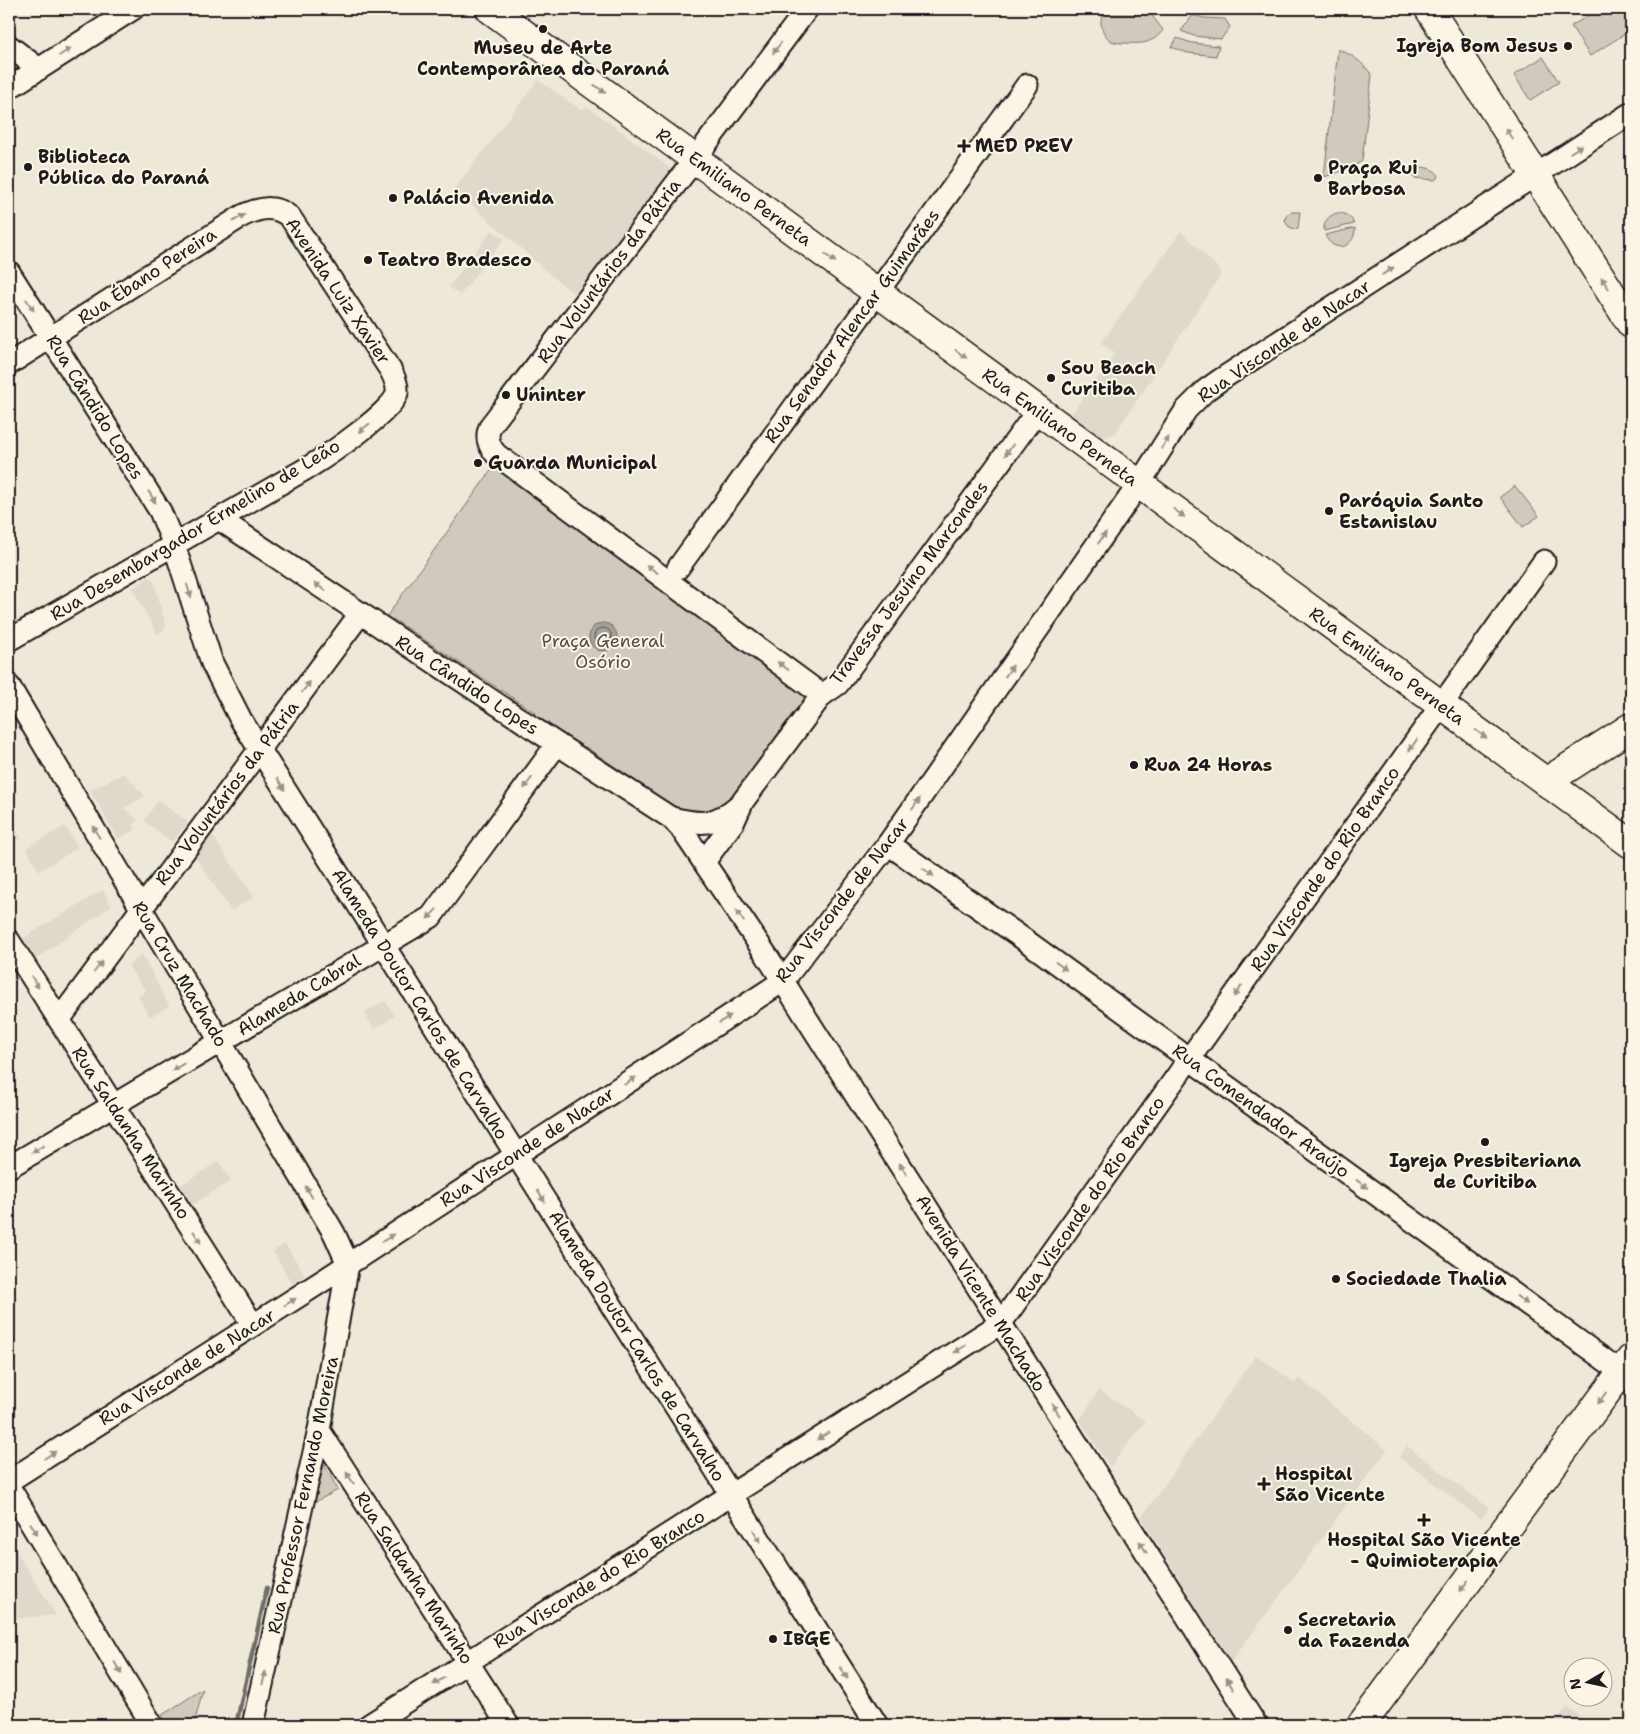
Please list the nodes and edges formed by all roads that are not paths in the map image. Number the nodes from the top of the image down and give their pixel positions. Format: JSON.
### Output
{"nodes":[{"id":1,"x":133,"y":9,"type":"edge"},
{"id":2,"x":490,"y":9,"type":"edge"},
{"id":3,"x":807,"y":9,"type":"edge"},
{"id":4,"x":1428,"y":9,"type":"edge"},
{"id":5,"x":9,"y":46,"type":"edge"},
{"id":6,"x":39,"y":69,"type":"junction"},
{"id":7,"x":1027,"y":85,"type":"dead end"},
{"id":8,"x":9,"y":88,"type":"edge"},
{"id":9,"x":1631,"y":113,"type":"edge"},
{"id":10,"x":695,"y":159,"type":"junction"},
{"id":11,"x":1536,"y":175,"type":"junction"},
{"id":12,"x":261,"y":208,"type":"joint"},
{"id":13,"x":9,"y":272,"type":"edge"},
{"id":14,"x":877,"y":292,"type":"junction"},
{"id":15,"x":1631,"y":324,"type":"edge"},
{"id":16,"x":51,"y":338,"type":"junction"},
{"id":17,"x":9,"y":364,"type":"edge"},
{"id":18,"x":397,"y":394,"type":"joint"},
{"id":19,"x":1038,"y":410,"type":"junction"},
{"id":20,"x":1139,"y":484,"type":"junction"},
{"id":21,"x":219,"y":519,"type":"junction"},
{"id":22,"x":174,"y":545,"type":"junction"},
{"id":23,"x":1544,"y":561,"type":"dead end"},
{"id":24,"x":678,"y":568,"type":"dead end"},
{"id":25,"x":360,"y":614,"type":"junction"},
{"id":26,"x":9,"y":640,"type":"edge"},
{"id":27,"x":9,"y":686,"type":"edge"},
{"id":28,"x":822,"y":694,"type":"junction"},
{"id":29,"x":1442,"y":705,"type":"junction"},
{"id":30,"x":1631,"y":727,"type":"edge"},
{"id":31,"x":557,"y":744,"type":"junction"},
{"id":32,"x":259,"y":750,"type":"junction"},
{"id":33,"x":1546,"y":782,"type":"junction"},
{"id":34,"x":743,"y":801,"type":"junction"},
{"id":35,"x":671,"y":818,"type":"junction"},
{"id":36,"x":888,"y":844,"type":"junction"},
{"id":37,"x":1631,"y":844,"type":"edge"},
{"id":38,"x":704,"y":862,"type":"junction"},
{"id":39,"x":141,"y":909,"type":"junction"},
{"id":40,"x":9,"y":941,"type":"edge"},
{"id":41,"x":383,"y":946,"type":"junction"},
{"id":42,"x":783,"y":981,"type":"junction"},
{"id":43,"x":59,"y":1020,"type":"junction"},
{"id":44,"x":220,"y":1042,"type":"junction"},
{"id":45,"x":1189,"y":1059,"type":"junction"},
{"id":46,"x":113,"y":1105,"type":"junction"},
{"id":47,"x":515,"y":1155,"type":"junction"},
{"id":48,"x":9,"y":1167,"type":"edge"},
{"id":49,"x":348,"y":1264,"type":"junction"},
{"id":50,"x":1001,"y":1323,"type":"junction"},
{"id":51,"x":253,"y":1325,"type":"junction"},
{"id":52,"x":1628,"y":1370,"type":"edge"},
{"id":53,"x":319,"y":1430,"type":"junction"},
{"id":54,"x":9,"y":1481,"type":"edge"},
{"id":55,"x":9,"y":1487,"type":"edge"},
{"id":56,"x":731,"y":1495,"type":"junction"},
{"id":57,"x":468,"y":1662,"type":"junction"},
{"id":58,"x":152,"y":1725,"type":"edge"},
{"id":59,"x":253,"y":1725,"type":"edge"},
{"id":60,"x":368,"y":1725,"type":"edge"},
{"id":61,"x":508,"y":1725,"type":"edge"},
{"id":62,"x":878,"y":1725,"type":"edge"},
{"id":63,"x":1256,"y":1725,"type":"edge"},
{"id":64,"x":1361,"y":1725,"type":"edge"}],
"edges":[{"from":6,"to":1,"type":"street","one_way":true},
{"from":2,"to":10,"type":"main road","name":"Rua Emiliano Perneta","one_way":true},
{"from":3,"to":10,"type":"street","name":"Rua Voluntários da Pátria","one_way":true},
{"from":11,"to":4,"type":"main road","one_way":true},
{"from":5,"to":6,"type":"street"},
{"from":6,"to":8,"type":"street"},
{"from":7,"to":14,"type":"street","name":"Rua Senador Alencar Guimarães"},
{"from":11,"to":9,"type":"street","name":"Rua Visconde de Nacar","one_way":true},
{"from":10,"to":14,"type":"main road","name":"Rua Emiliano Perneta","one_way":true},
{"from":28,"to":10,"type":"street","name":"Rua Voluntários da Pátria","one_way":true},
{"from":15,"to":11,"type":"main road","one_way":true},
{"from":20,"to":11,"type":"street","name":"Rua Visconde de Nacar","one_way":true},
{"from":16,"to":12,"type":"street","name":"Rua Ébano Pereira","one_way":true},
{"from":12,"to":18,"type":"street","name":"Avenida Luiz Xavier"},
{"from":13,"to":16,"type":"street","name":"Rua Cândido Lopes","one_way":true},
{"from":14,"to":19,"type":"main road","name":"Rua Emiliano Perneta","one_way":true},
{"from":14,"to":24,"type":"street","name":"Rua Senador Alencar Guimarães"},
{"from":16,"to":17,"type":"street","name":"Rua Ébano Pereira"},
{"from":16,"to":22,"type":"street","name":"Rua Cândido Lopes","one_way":true},
{"from":18,"to":21,"type":"street","name":"Rua Desembargador Ermelino de Leão","one_way":true},
{"from":19,"to":20,"type":"main road","name":"Rua Emiliano Perneta"},
{"from":19,"to":28,"type":"street","name":"Travessa Jesuíno Marcondes","one_way":true},
{"from":20,"to":29,"type":"main road","name":"Rua Emiliano Perneta","one_way":true},
{"from":36,"to":20,"type":"street","name":"Rua Visconde de Nacar","one_way":true},
{"from":21,"to":22,"type":"street","name":"Rua Desembargador Ermelino de Leão"},
{"from":25,"to":21,"type":"street","name":"Rua Cândido Lopes","one_way":true},
{"from":22,"to":26,"type":"street","name":"Rua Desembargador Ermelino de Leão"},
{"from":22,"to":32,"type":"street","name":"Alameda Doutor Carlos de Carvalho","one_way":true},
{"from":23,"to":29,"type":"street","name":"Rua Visconde do Rio Branco"},
{"from":25,"to":31,"type":"street","name":"Rua Cândido Lopes"},
{"from":32,"to":25,"type":"street","name":"Rua Voluntários da Pátria","one_way":true},
{"from":39,"to":27,"type":"street","name":"Rua Cruz Machado","one_way":true},
{"from":28,"to":34,"type":"street","name":"Travessa Jesuíno Marcondes"},
{"from":29,"to":33,"type":"main road","name":"Rua Emiliano Perneta","one_way":true},
{"from":29,"to":45,"type":"street","name":"Rua Visconde do Rio Branco","one_way":true},
{"from":30,"to":33,"type":"main road"},
{"from":31,"to":35,"type":"street","name":"Rua Cândido Lopes"},
{"from":31,"to":41,"type":"street","name":"Alameda Cabral","one_way":true},
{"from":32,"to":39,"type":"street","name":"Rua Voluntários da Pátria"},
{"from":32,"to":41,"type":"street","name":"Alameda Doutor Carlos de Carvalho","one_way":true},
{"from":33,"to":37,"type":"main road","name":"Rua Emiliano Perneta"},
{"from":34,"to":35,"type":"street","name":"Travessa Jesuíno Marcondes"},
{"from":34,"to":38,"type":"street","name":"Travessa Jesuíno Marcondes"},
{"from":35,"to":38,"type":"street","name":"Rua Cândido Lopes"},
{"from":36,"to":42,"type":"street","name":"Rua Visconde de Nacar"},
{"from":36,"to":45,"type":"street","name":"Rua Comendador Araújo","one_way":true},
{"from":42,"to":38,"type":"street","name":"Avenida Vicente Machado","one_way":true},
{"from":43,"to":39,"type":"street","name":"Rua Voluntários da Pátria","one_way":true},
{"from":39,"to":44,"type":"street","name":"Rua Cruz Machado"},
{"from":40,"to":43,"type":"street","name":"Rua Saldanha Marinho","one_way":true},
{"from":41,"to":44,"type":"street","name":"Alameda Cabral"},
{"from":41,"to":47,"type":"street","name":"Alameda Doutor Carlos de Carvalho"},
{"from":47,"to":42,"type":"street","name":"Rua Visconde de Nacar","one_way":true},
{"from":50,"to":42,"type":"street","name":"Avenida Vicente Machado","one_way":true},
{"from":43,"to":46,"type":"street","name":"Rua Saldanha Marinho"},
{"from":44,"to":46,"type":"street","name":"Alameda Cabral","one_way":true},
{"from":49,"to":44,"type":"street","name":"Rua Cruz Machado","one_way":true},
{"from":45,"to":50,"type":"street","name":"Rua Visconde do Rio Branco"},
{"from":45,"to":52,"type":"street","name":"Rua Comendador Araújo","one_way":true},
{"from":46,"to":48,"type":"street","name":"Alameda Cabral","one_way":true},
{"from":46,"to":51,"type":"street","name":"Rua Saldanha Marinho","one_way":true},
{"from":49,"to":47,"type":"street","name":"Rua Visconde de Nacar","one_way":true},
{"from":47,"to":56,"type":"street","name":"Alameda Doutor Carlos de Carvalho","one_way":true},
{"from":51,"to":49,"type":"street","name":"Rua Visconde de Nacar","one_way":true},
{"from":49,"to":53,"type":"street","name":"Rua Professor Fernando Moreira"},
{"from":50,"to":56,"type":"street","name":"Rua Visconde do Rio Branco","one_way":true},
{"from":63,"to":50,"type":"street","name":"Avenida Vicente Machado","one_way":true},
{"from":54,"to":51,"type":"street","name":"Rua Visconde de Nacar","one_way":true},
{"from":52,"to":64,"type":"main road","one_way":true},
{"from":57,"to":53,"type":"street","name":"Rua Saldanha Marinho","one_way":true},
{"from":59,"to":53,"type":"street","name":"Rua Professor Fernando Moreira","one_way":true},
{"from":55,"to":58,"type":"street","one_way":true},
{"from":56,"to":57,"type":"street","name":"Rua Visconde do Rio Branco"},
{"from":56,"to":62,"type":"street","name":"Alameda Doutor Carlos de Carvalho","one_way":true},
{"from":57,"to":60,"type":"street","name":"Rua Visconde do Rio Branco","one_way":true},
{"from":57,"to":61,"type":"street","name":"Rua Saldanha Marinho"}]}
